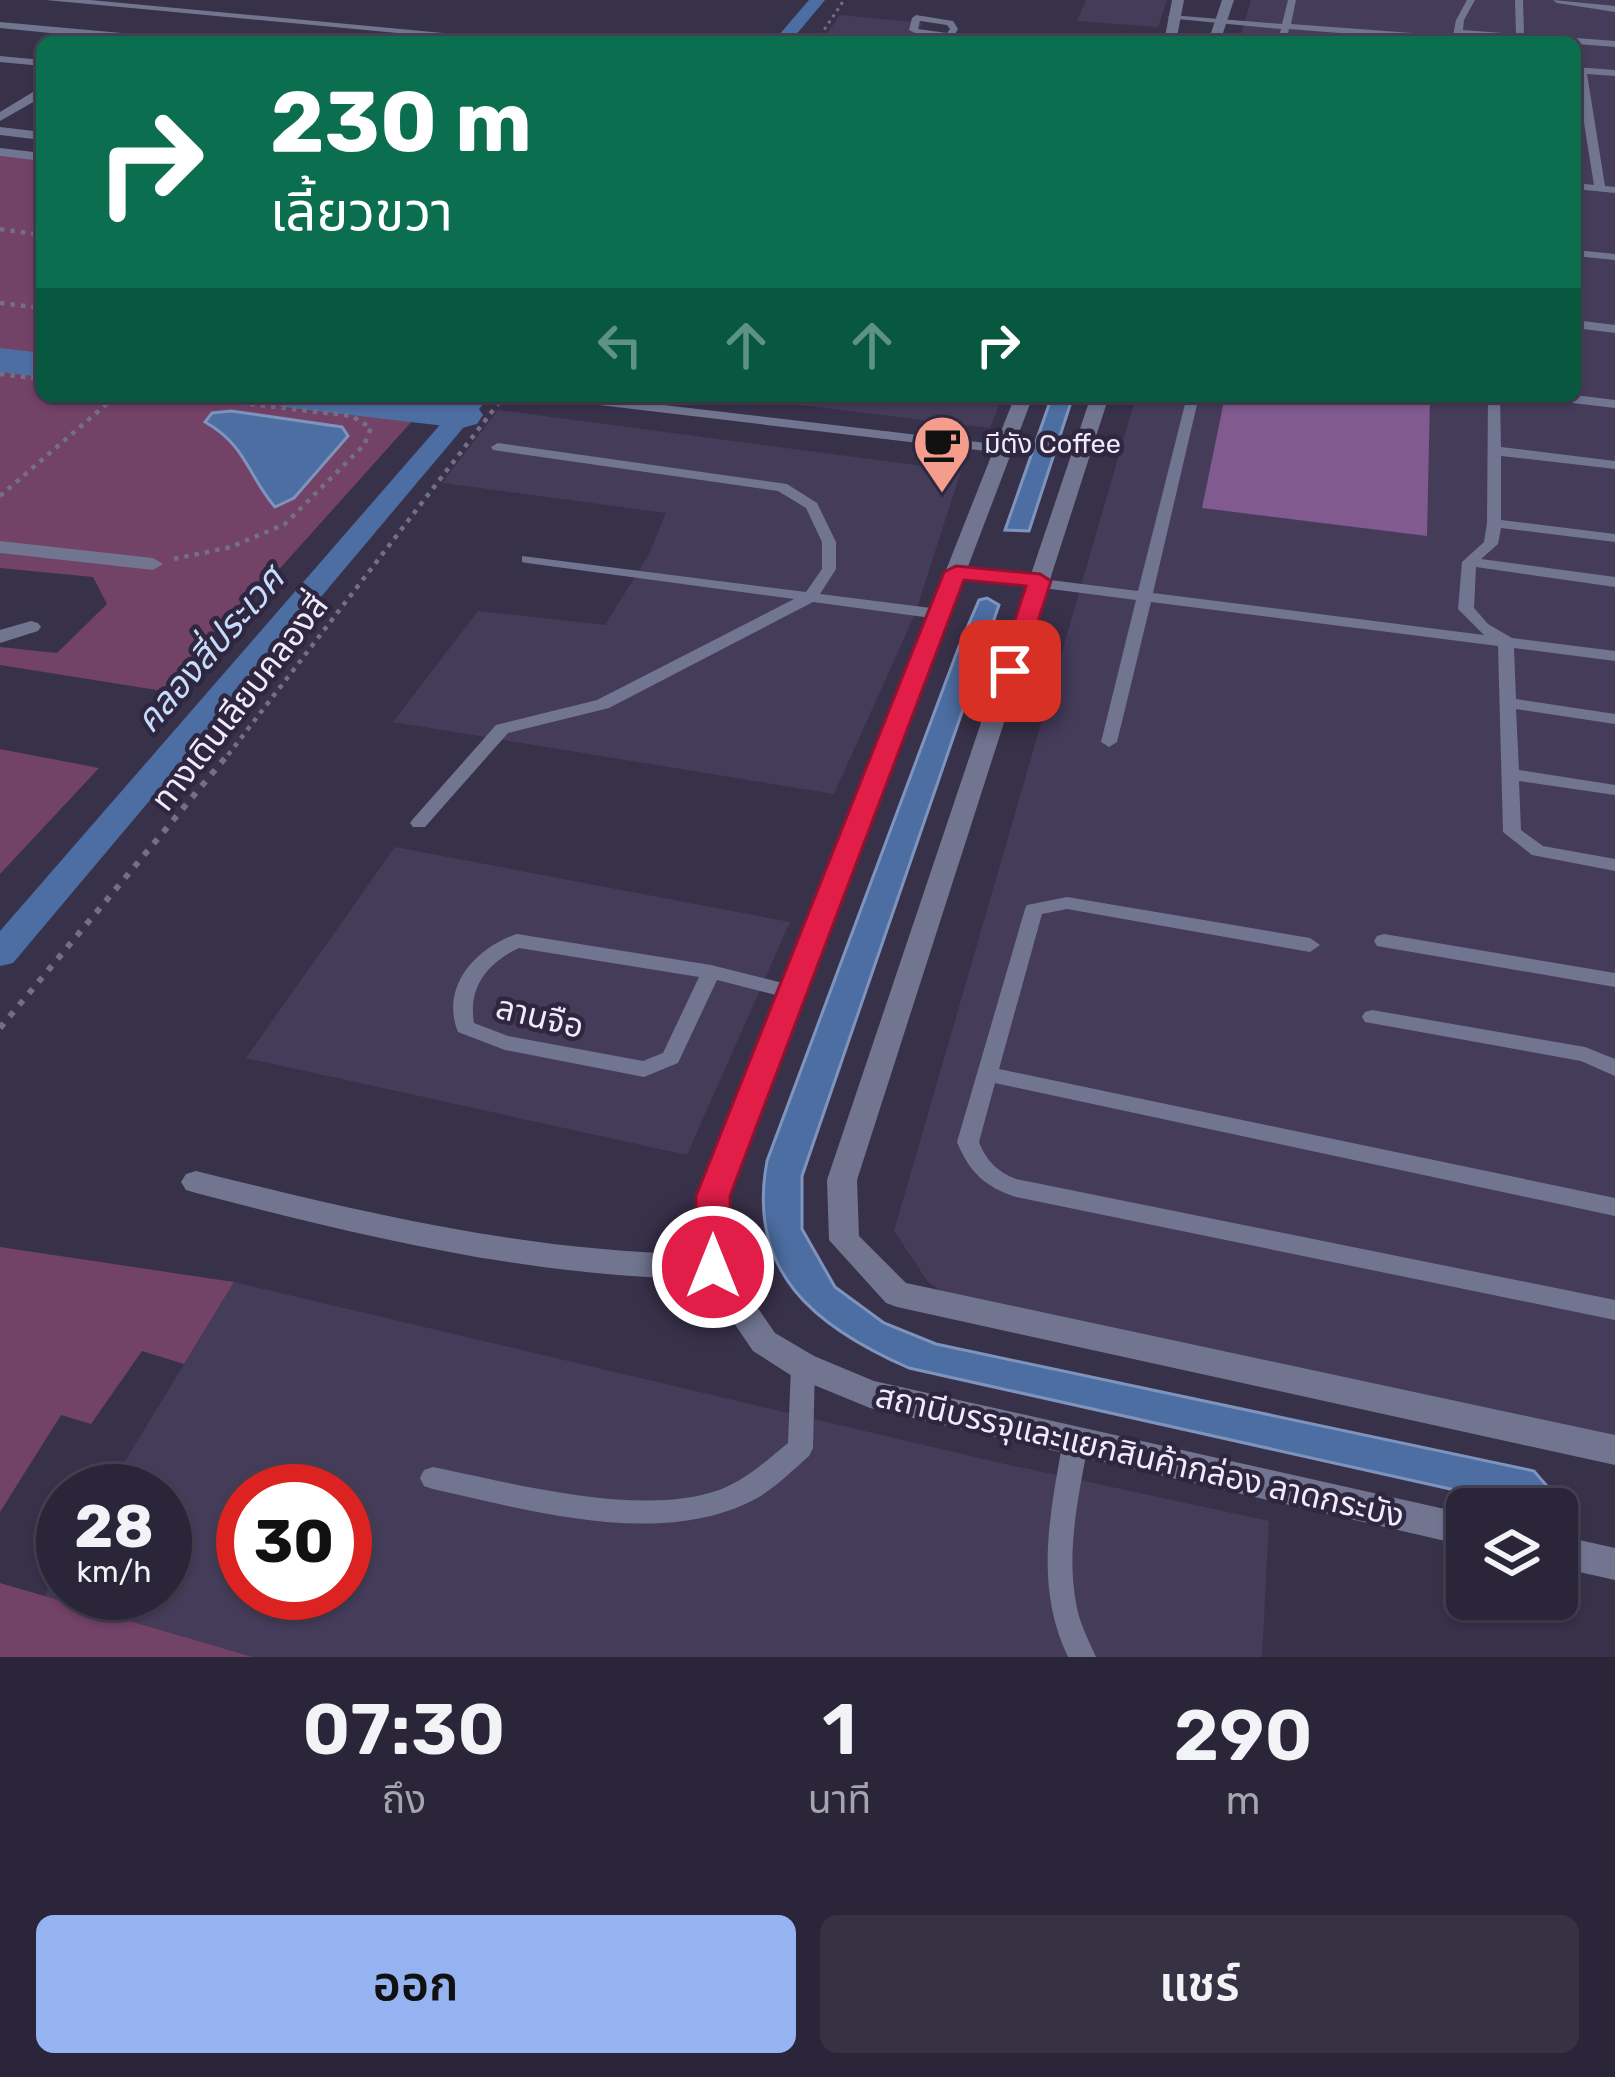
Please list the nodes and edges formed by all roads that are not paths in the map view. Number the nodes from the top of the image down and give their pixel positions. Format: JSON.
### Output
{"nodes":[{"id":1,"x":52,"y":0,"type":"edge"},
{"id":2,"x":1178,"y":0,"type":"edge"},
{"id":3,"x":1228,"y":0,"type":"edge"},
{"id":4,"x":1292,"y":0,"type":"edge"},
{"id":5,"x":1471,"y":0,"type":"edge"},
{"id":6,"x":1519,"y":0,"type":"edge"},
{"id":7,"x":1557,"y":0,"type":"edge"},
{"id":8,"x":1590,"y":8,"type":"junction"},
{"id":9,"x":1615,"y":9,"type":"edge"},
{"id":10,"x":1171,"y":18,"type":"junction"},
{"id":11,"x":1221,"y":22,"type":"junction"},
{"id":12,"x":0,"y":25,"type":"edge"},
{"id":13,"x":1286,"y":26,"type":"junction"},
{"id":14,"x":115,"y":36,"type":"edge"},
{"id":15,"x":464,"y":36,"type":"edge"},
{"id":16,"x":1170,"y":36,"type":"edge"},
{"id":17,"x":1216,"y":36,"type":"edge"},
{"id":18,"x":1284,"y":36,"type":"edge"},
{"id":19,"x":1429,"y":36,"type":"edge"},
{"id":20,"x":1459,"y":36,"type":"edge"},
{"id":21,"x":1520,"y":36,"type":"edge"},
{"id":22,"x":1581,"y":41,"type":"edge"},
{"id":23,"x":1594,"y":42,"type":"junction"},
{"id":24,"x":1615,"y":44,"type":"edge"},
{"id":25,"x":0,"y":59,"type":"edge"},
{"id":26,"x":36,"y":62,"type":"edge"},
{"id":27,"x":1581,"y":70,"type":"edge"},
{"id":28,"x":1615,"y":73,"type":"edge"},
{"id":29,"x":1581,"y":86,"type":"edge"},
{"id":30,"x":0,"y":91,"type":"edge"},
{"id":31,"x":36,"y":95,"type":"edge"},
{"id":32,"x":36,"y":97,"type":"edge"},
{"id":33,"x":0,"y":117,"type":"edge"},
{"id":34,"x":0,"y":131,"type":"edge"},
{"id":35,"x":36,"y":135,"type":"edge"},
{"id":36,"x":0,"y":152,"type":"edge"},
{"id":37,"x":36,"y":156,"type":"edge"},
{"id":38,"x":1581,"y":187,"type":"edge"},
{"id":39,"x":1600,"y":189,"type":"junction"},
{"id":40,"x":1615,"y":190,"type":"edge"},
{"id":41,"x":1581,"y":253,"type":"edge"},
{"id":42,"x":1615,"y":256,"type":"edge"},
{"id":43,"x":1581,"y":325,"type":"edge"},
{"id":44,"x":1615,"y":329,"type":"edge"},
{"id":45,"x":1581,"y":400,"type":"edge"},
{"id":46,"x":604,"y":402,"type":"edge"},
{"id":47,"x":1022,"y":402,"type":"edge"},
{"id":48,"x":1098,"y":402,"type":"edge"},
{"id":49,"x":1192,"y":402,"type":"edge"},
{"id":50,"x":1494,"y":402,"type":"edge"},
{"id":51,"x":1615,"y":404,"type":"edge"},
{"id":52,"x":498,"y":447,"type":"dead end"},
{"id":53,"x":1003,"y":449,"type":"junction"},
{"id":54,"x":1496,"y":451,"type":"junction"},
{"id":55,"x":1615,"y":465,"type":"edge"},
{"id":56,"x":1494,"y":523,"type":"junction"},
{"id":57,"x":1615,"y":538,"type":"edge"},
{"id":58,"x":0,"y":547,"type":"edge"},
{"id":59,"x":526,"y":559,"type":"dead end"},
{"id":60,"x":1468,"y":562,"type":"junction"},
{"id":61,"x":153,"y":564,"type":"road end"},
{"id":62,"x":956,"y":572,"type":"junction"},
{"id":63,"x":1040,"y":581,"type":"junction"},
{"id":64,"x":1615,"y":582,"type":"edge"},
{"id":65,"x":1144,"y":595,"type":"junction"},
{"id":66,"x":810,"y":597,"type":"junction"},
{"id":67,"x":939,"y":614,"type":"junction"},
{"id":68,"x":32,"y":628,"type":"dead end"},
{"id":69,"x":0,"y":637,"type":"edge"},
{"id":70,"x":1506,"y":640,"type":"junction"},
{"id":71,"x":1615,"y":656,"type":"edge"},
{"id":72,"x":1507,"y":703,"type":"junction"},
{"id":73,"x":1615,"y":719,"type":"edge"},
{"id":74,"x":1109,"y":742,"type":"dead end"},
{"id":75,"x":1508,"y":774,"type":"junction"},
{"id":76,"x":1615,"y":790,"type":"edge"},
{"id":77,"x":418,"y":823,"type":"dead end"},
{"id":78,"x":1615,"y":865,"type":"edge"},
{"id":79,"x":1384,"y":941,"type":"dead end"},
{"id":80,"x":1310,"y":945,"type":"dead end"},
{"id":81,"x":711,"y":972,"type":"junction"},
{"id":82,"x":1615,"y":980,"type":"edge"},
{"id":83,"x":792,"y":992,"type":"junction"},
{"id":84,"x":1372,"y":1017,"type":"dead end"},
{"id":85,"x":1615,"y":1068,"type":"edge"},
{"id":86,"x":987,"y":1074,"type":"junction"},
{"id":87,"x":196,"y":1182,"type":"dead end"},
{"id":88,"x":1615,"y":1207,"type":"edge"},
{"id":89,"x":713,"y":1267,"type":"junction"},
{"id":90,"x":1615,"y":1310,"type":"edge"},
{"id":91,"x":803,"y":1366,"type":"junction"},
{"id":92,"x":1076,"y":1440,"type":"junction"},
{"id":93,"x":1615,"y":1450,"type":"edge"},
{"id":94,"x":433,"y":1478,"type":"dead end"},
{"id":95,"x":1446,"y":1525,"type":"edge"},
{"id":96,"x":1578,"y":1556,"type":"edge"},
{"id":97,"x":1615,"y":1564,"type":"edge"},
{"id":98,"x":1082,"y":1657,"type":"edge"}],
"edges":[{"from":1,"to":15,"type":"street"},
{"from":2,"to":10,"type":"street"},
{"from":3,"to":11,"type":"street"},
{"from":4,"to":13,"type":"lane"},
{"from":5,"to":20,"type":"lane"},
{"from":6,"to":21,"type":"lane"},
{"from":7,"to":8,"type":"lane"},
{"from":8,"to":9,"type":"lane"},
{"from":8,"to":23,"type":"lane"},
{"from":10,"to":11,"type":"lane"},
{"from":10,"to":16,"type":"street"},
{"from":11,"to":13,"type":"lane"},
{"from":11,"to":17,"type":"street"},
{"from":12,"to":14,"type":"street"},
{"from":13,"to":18,"type":"lane"},
{"from":13,"to":19,"type":"lane"},
{"from":22,"to":23,"type":"lane"},
{"from":23,"to":24,"type":"lane"},
{"from":25,"to":26,"type":"lane"},
{"from":27,"to":28,"type":"lane"},
{"from":29,"to":39,"type":"lane"},
{"from":30,"to":31,"type":"street"},
{"from":32,"to":33,"type":"street"},
{"from":34,"to":35,"type":"street"},
{"from":36,"to":37,"type":"street"},
{"from":38,"to":39,"type":"lane"},
{"from":39,"to":40,"type":"lane"},
{"from":41,"to":42,"type":"lane"},
{"from":43,"to":44,"type":"lane"},
{"from":45,"to":51,"type":"lane"},
{"from":46,"to":53,"type":"lane"},
{"from":47,"to":53,"type":"street"},
{"from":48,"to":63,"type":"street"},
{"from":49,"to":65,"type":"lane"},
{"from":50,"to":54,"type":"lane"},
{"from":52,"to":66,"type":"lane"},
{"from":53,"to":62,"type":"street"},
{"from":54,"to":55,"type":"lane"},
{"from":54,"to":56,"type":"lane"},
{"from":56,"to":57,"type":"lane"},
{"from":56,"to":60,"type":"lane"},
{"from":58,"to":61,"type":"street"},
{"from":59,"to":66,"type":"lane"},
{"from":60,"to":64,"type":"lane"},
{"from":60,"to":70,"type":"lane"},
{"from":62,"to":63,"type":"lane"},
{"from":62,"to":67,"type":"street"},
{"from":63,"to":65,"type":"lane"},
{"from":63,"to":93,"type":"street"},
{"from":65,"to":70,"type":"lane"},
{"from":65,"to":74,"type":"lane"},
{"from":66,"to":67,"type":"lane"},
{"from":66,"to":77,"type":"lane"},
{"from":67,"to":83,"type":"street"},
{"from":68,"to":69,"type":"street"},
{"from":70,"to":71,"type":"lane"},
{"from":70,"to":72,"type":"lane"},
{"from":72,"to":73,"type":"lane"},
{"from":72,"to":75,"type":"lane"},
{"from":75,"to":76,"type":"lane"},
{"from":75,"to":78,"type":"lane"},
{"from":79,"to":82,"type":"lane"},
{"from":80,"to":86,"type":"lane"},
{"from":81,"to":81,"type":"lane","name":"ลานจือ"},
{"from":81,"to":83,"type":"lane","name":"ลานจือ"},
{"from":83,"to":89,"type":"street"},
{"from":84,"to":85,"type":"lane"},
{"from":86,"to":88,"type":"lane"},
{"from":86,"to":90,"type":"lane"},
{"from":87,"to":89,"type":"street"},
{"from":89,"to":91,"type":"street","name":"สถานีบรรจุและแยกสินค้ากล่อง ลาดกระบัง"},
{"from":91,"to":92,"type":"street","name":"สถานีบรรจุและแยกสินค้ากล่อง ลาดกระบัง"},
{"from":91,"to":94,"type":"lane"},
{"from":92,"to":95,"type":"street","name":"สถานีบรรจุและแยกสินค้ากล่อง ลาดกระบัง"},
{"from":92,"to":98,"type":"lane"},
{"from":96,"to":97,"type":"street"}]}
